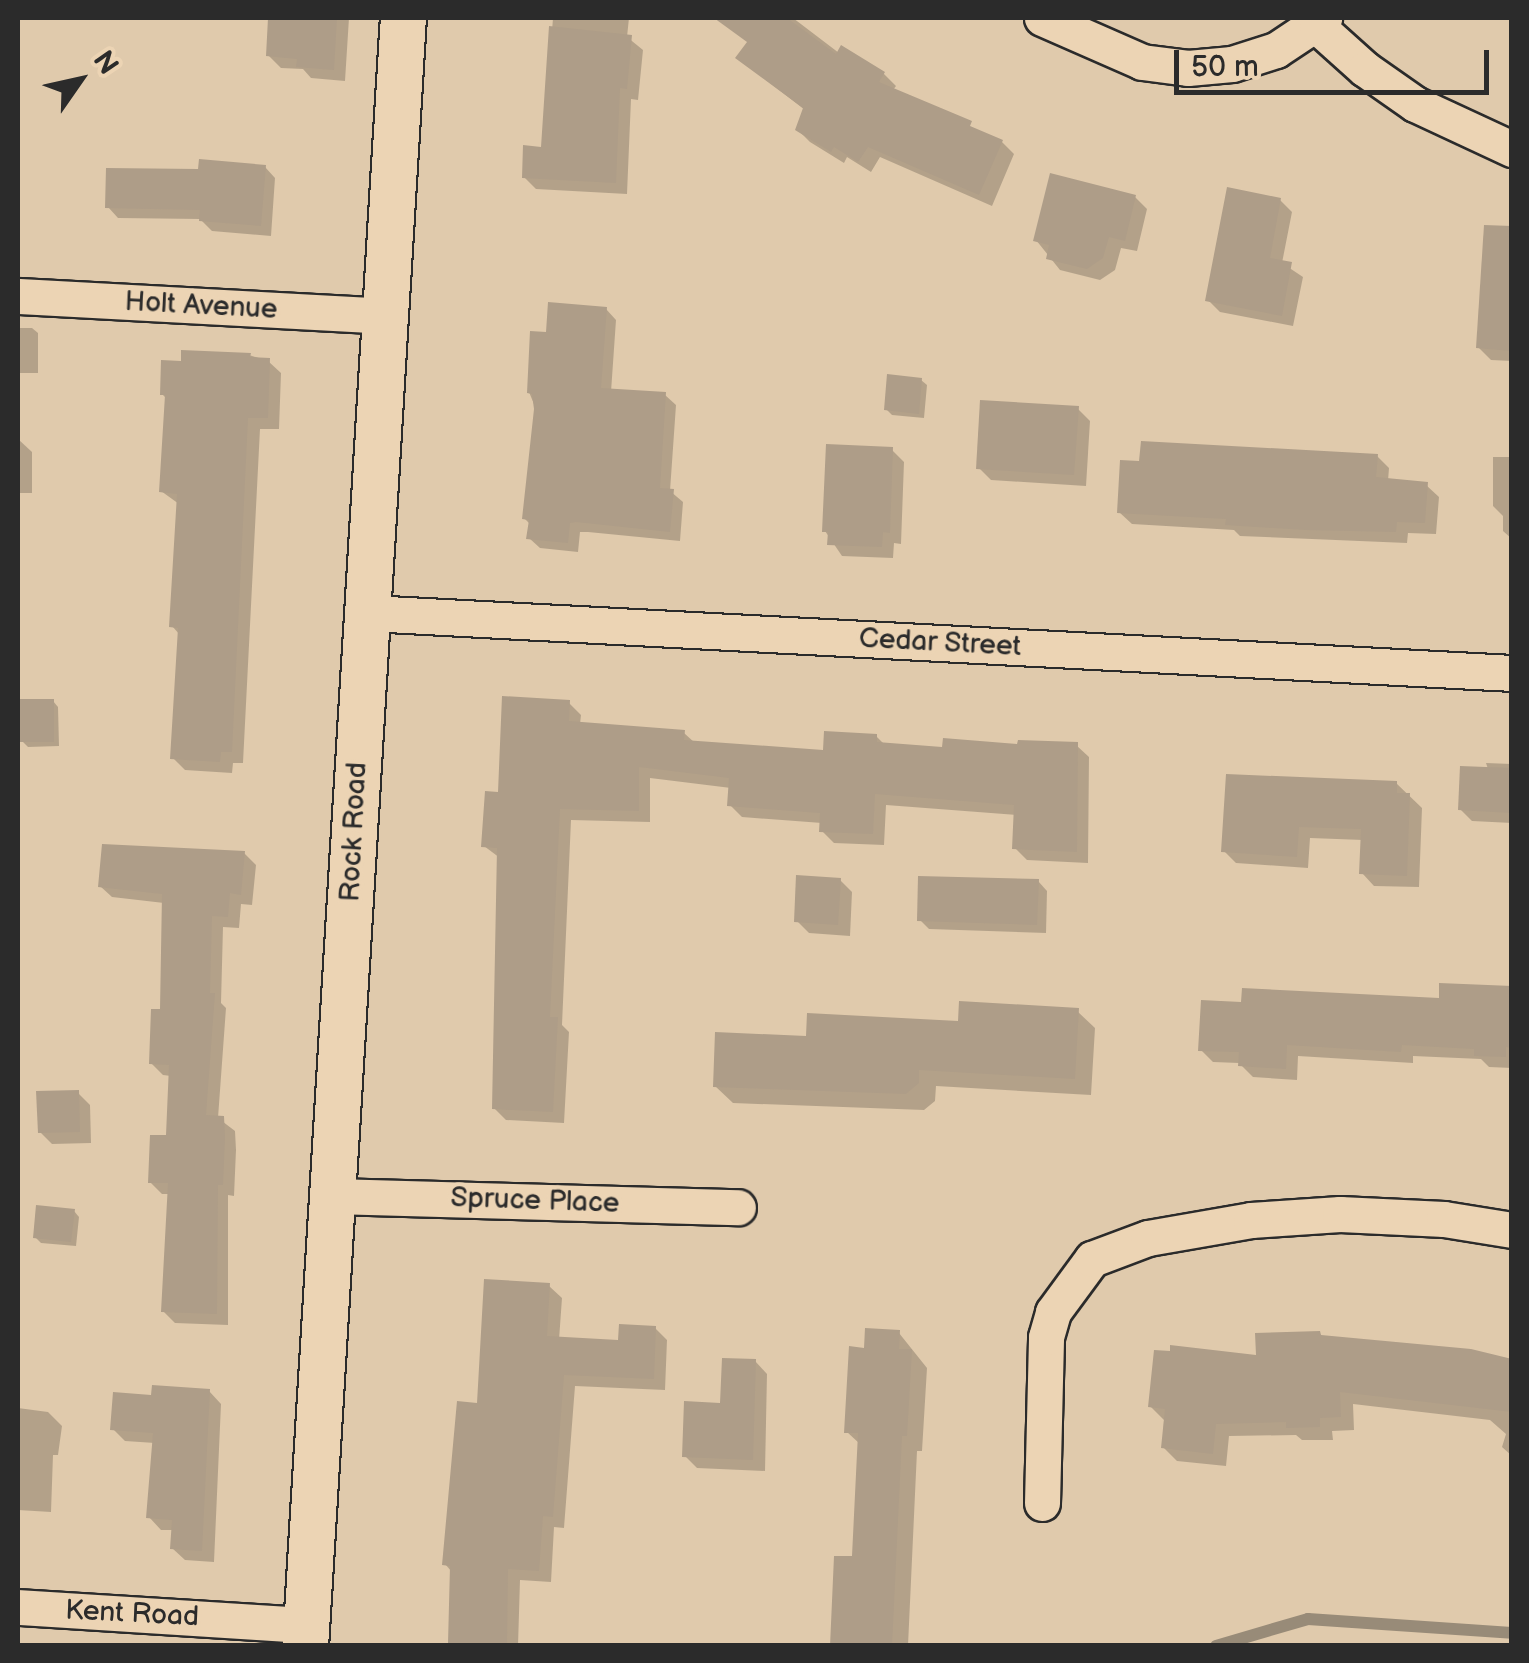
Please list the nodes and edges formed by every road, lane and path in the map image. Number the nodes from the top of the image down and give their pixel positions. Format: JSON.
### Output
{"nodes":[{"id":1,"x":404,"y":18,"type":"edge"},
{"id":2,"x":1042,"y":18,"type":"edge"},
{"id":3,"x":1320,"y":22,"type":"edge"},
{"id":4,"x":1512,"y":150,"type":"edge"},
{"id":5,"x":18,"y":296,"type":"edge"},
{"id":6,"x":386,"y":316,"type":"junction"},
{"id":7,"x":368,"y":612,"type":"junction"},
{"id":8,"x":1512,"y":673,"type":"edge"},
{"id":9,"x":332,"y":1196,"type":"junction"},
{"id":10,"x":738,"y":1207,"type":"dead end"},
{"id":11,"x":1512,"y":1230,"type":"edge"},
{"id":12,"x":1042,"y":1502,"type":"dead end"},
{"id":13,"x":18,"y":1607,"type":"edge"},
{"id":14,"x":306,"y":1635,"type":"edge"}],
"edges":[{"from":1,"to":6,"type":"street","name":"Rock Road"},
{"from":2,"to":3,"type":"street"},
{"from":3,"to":4,"type":"street"},
{"from":5,"to":6,"type":"street","name":"Holt Avenue"},
{"from":6,"to":7,"type":"street","name":"Rock Road"},
{"from":7,"to":8,"type":"street","name":"Cedar Street"},
{"from":7,"to":9,"type":"street","name":"Rock Road"},
{"from":9,"to":10,"type":"street","name":"Spruce Place"},
{"from":9,"to":14,"type":"street","name":"Rock Road"},
{"from":11,"to":12,"type":"street"},
{"from":13,"to":14,"type":"street","name":"Kent Road"}]}
